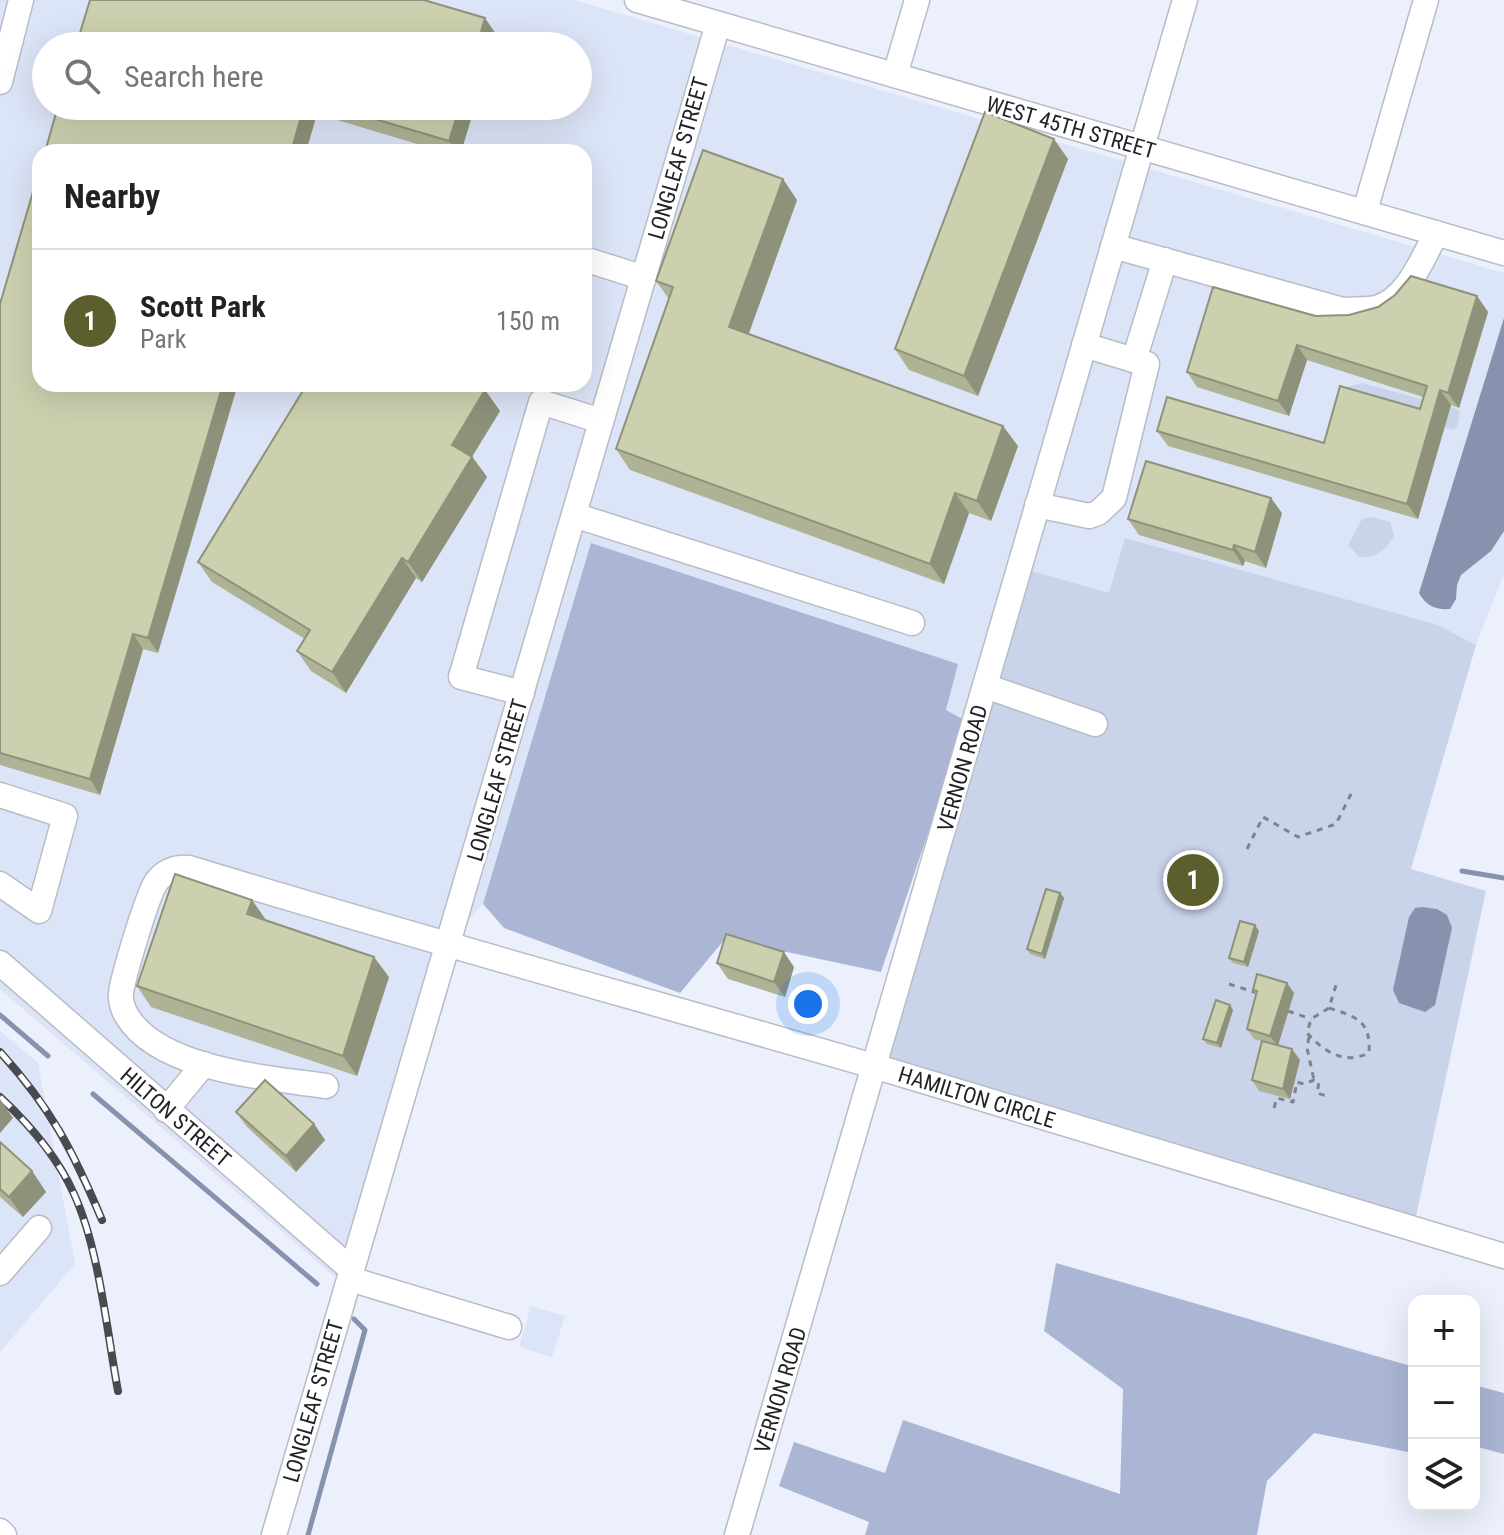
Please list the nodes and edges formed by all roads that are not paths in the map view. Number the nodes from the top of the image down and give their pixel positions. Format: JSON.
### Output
{"nodes":[{"id":1,"x":21,"y":0,"type":"edge"},
{"id":2,"x":637,"y":0,"type":"edge"},
{"id":3,"x":917,"y":0,"type":"edge"},
{"id":4,"x":1185,"y":0,"type":"edge"},
{"id":5,"x":1426,"y":0,"type":"edge"},
{"id":6,"x":718,"y":24,"type":"junction"},
{"id":7,"x":895,"y":75,"type":"junction"},
{"id":8,"x":0,"y":82,"type":"edge"},
{"id":9,"x":1142,"y":148,"type":"junction"},
{"id":10,"x":1365,"y":211,"type":"junction"},
{"id":11,"x":1436,"y":233,"type":"junction"},
{"id":12,"x":1113,"y":246,"type":"junction"},
{"id":13,"x":1504,"y":253,"type":"edge"},
{"id":14,"x":1165,"y":260,"type":"junction"},
{"id":15,"x":592,"y":262,"type":"edge"},
{"id":16,"x":644,"y":278,"type":"junction"},
{"id":17,"x":1084,"y":345,"type":"junction"},
{"id":18,"x":1134,"y":360,"type":"junction"},
{"id":19,"x":601,"y":421,"type":"junction"},
{"id":20,"x":1037,"y":505,"type":"junction"},
{"id":21,"x":574,"y":515,"type":"junction"},
{"id":22,"x":912,"y":623,"type":"dead end"},
{"id":23,"x":985,"y":686,"type":"junction"},
{"id":24,"x":522,"y":693,"type":"junction"},
{"id":25,"x":1095,"y":724,"type":"dead end"},
{"id":26,"x":0,"y":795,"type":"edge"},
{"id":27,"x":0,"y":884,"type":"edge"},
{"id":28,"x":449,"y":943,"type":"junction"},
{"id":29,"x":0,"y":963,"type":"edge"},
{"id":30,"x":204,"y":1064,"type":"junction"},
{"id":31,"x":875,"y":1067,"type":"junction"},
{"id":32,"x":326,"y":1086,"type":"dead end"},
{"id":33,"x":166,"y":1110,"type":"junction"},
{"id":34,"x":39,"y":1228,"type":"dead end"},
{"id":35,"x":1504,"y":1256,"type":"edge"},
{"id":36,"x":0,"y":1273,"type":"edge"},
{"id":37,"x":351,"y":1274,"type":"junction"},
{"id":38,"x":509,"y":1327,"type":"dead end"},
{"id":39,"x":274,"y":1535,"type":"edge"},
{"id":40,"x":737,"y":1535,"type":"edge"}],
"edges":[{"from":1,"to":8,"type":"street"},
{"from":2,"to":6,"type":"street","name":"WEST 45TH STREET"},
{"from":3,"to":7,"type":"street"},
{"from":4,"to":9,"type":"street","name":"VERNON ROAD"},
{"from":5,"to":10,"type":"street"},
{"from":6,"to":7,"type":"street","name":"WEST 45TH STREET"},
{"from":6,"to":16,"type":"street","name":"LONGLEAF STREET"},
{"from":7,"to":9,"type":"street","name":"WEST 45TH STREET"},
{"from":9,"to":10,"type":"street","name":"WEST 45TH STREET"},
{"from":9,"to":12,"type":"street","name":"VERNON ROAD"},
{"from":10,"to":11,"type":"street","name":"WEST 45TH STREET"},
{"from":11,"to":13,"type":"street","name":"WEST 45TH STREET"},
{"from":11,"to":14,"type":"street"},
{"from":12,"to":14,"type":"street"},
{"from":12,"to":17,"type":"street","name":"VERNON ROAD"},
{"from":14,"to":18,"type":"street"},
{"from":15,"to":16,"type":"street"},
{"from":16,"to":19,"type":"street","name":"LONGLEAF STREET"},
{"from":17,"to":18,"type":"street"},
{"from":17,"to":20,"type":"street","name":"VERNON ROAD"},
{"from":18,"to":20,"type":"street"},
{"from":19,"to":21,"type":"street","name":"LONGLEAF STREET"},
{"from":19,"to":24,"type":"street"},
{"from":20,"to":23,"type":"street","name":"VERNON ROAD"},
{"from":21,"to":22,"type":"street"},
{"from":21,"to":24,"type":"street","name":"LONGLEAF STREET"},
{"from":23,"to":25,"type":"street"},
{"from":23,"to":31,"type":"street","name":"VERNON ROAD"},
{"from":24,"to":28,"type":"street","name":"LONGLEAF STREET"},
{"from":26,"to":27,"type":"street"},
{"from":28,"to":30,"type":"street","name":"HAMILTON CIRCLE"},
{"from":28,"to":31,"type":"street","name":"HAMILTON CIRCLE"},
{"from":28,"to":37,"type":"street","name":"LONGLEAF STREET"},
{"from":29,"to":33,"type":"street","name":"HILTON STREET"},
{"from":30,"to":32,"type":"street"},
{"from":30,"to":33,"type":"street"},
{"from":31,"to":35,"type":"street","name":"HAMILTON CIRCLE"},
{"from":31,"to":40,"type":"street","name":"VERNON ROAD"},
{"from":33,"to":37,"type":"street","name":"HILTON STREET"},
{"from":34,"to":36,"type":"street"},
{"from":37,"to":38,"type":"street"},
{"from":37,"to":39,"type":"street","name":"LONGLEAF STREET"}]}
